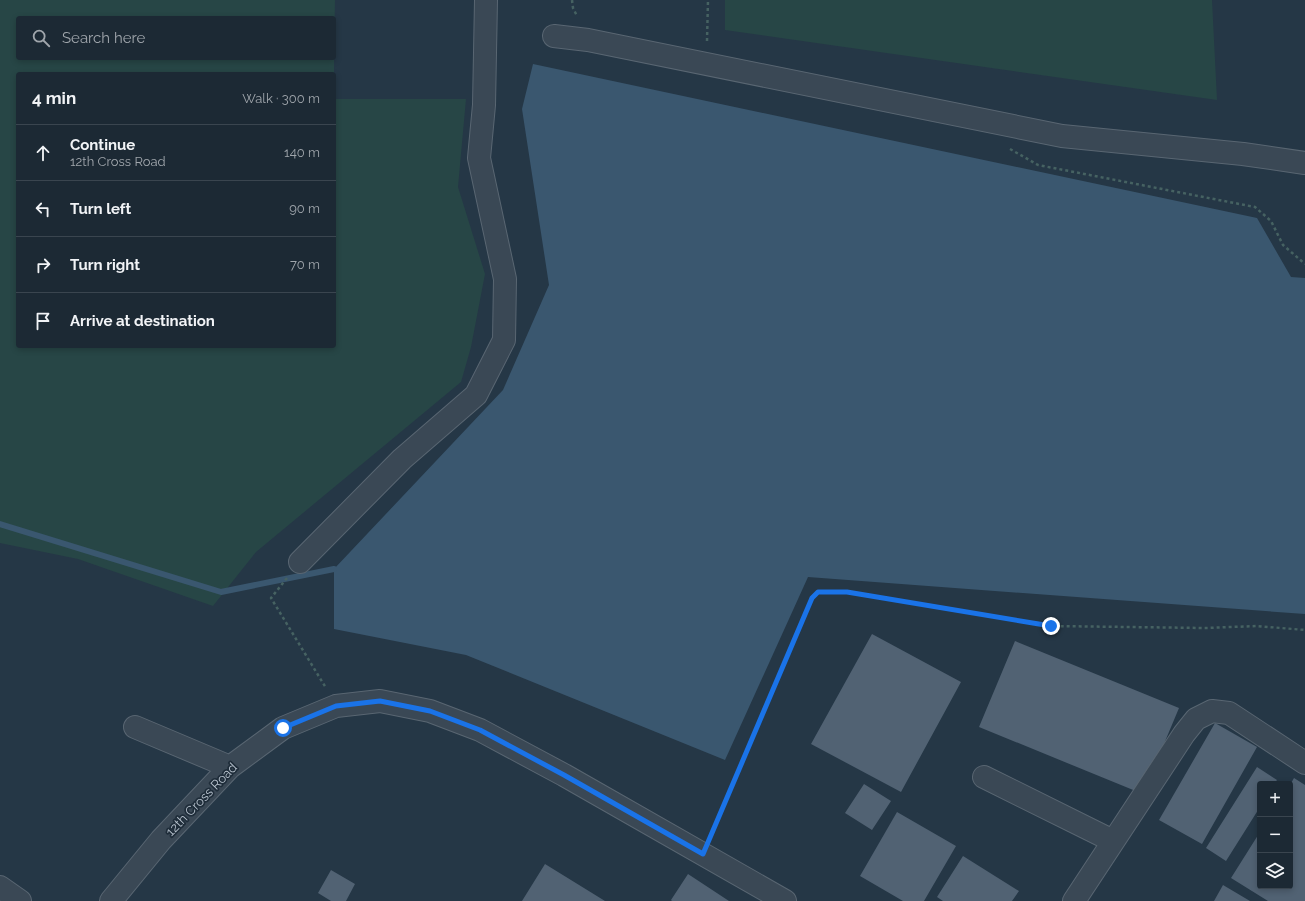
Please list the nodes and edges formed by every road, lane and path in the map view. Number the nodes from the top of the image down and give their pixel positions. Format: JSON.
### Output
{"nodes":[{"id":1,"x":486,"y":0,"type":"edge"},
{"id":2,"x":708,"y":0,"type":"edge"},
{"id":3,"x":554,"y":36,"type":"dead end"},
{"id":4,"x":706,"y":64,"type":"junction"},
{"id":5,"x":1010,"y":149,"type":"dead end"},
{"id":6,"x":1305,"y":163,"type":"edge"},
{"id":7,"x":1305,"y":264,"type":"edge"},
{"id":8,"x":300,"y":562,"type":"joint"},
{"id":9,"x":1305,"y":630,"type":"edge"},
{"id":10,"x":315,"y":670,"type":"dead end"},
{"id":11,"x":135,"y":727,"type":"dead end"},
{"id":12,"x":1305,"y":763,"type":"edge"},
{"id":13,"x":230,"y":767,"type":"junction"},
{"id":14,"x":984,"y":777,"type":"dead end"},
{"id":15,"x":1113,"y":841,"type":"junction"},
{"id":16,"x":703,"y":854,"type":"junction"},
{"id":17,"x":0,"y":887,"type":"edge"},
{"id":18,"x":20,"y":901,"type":"edge"},
{"id":19,"x":111,"y":901,"type":"edge"},
{"id":20,"x":785,"y":901,"type":"edge"},
{"id":21,"x":1074,"y":901,"type":"edge"}],
"edges":[{"from":1,"to":8,"type":"street"},
{"from":2,"to":4,"type":"path"},
{"from":3,"to":4,"type":"street"},
{"from":4,"to":6,"type":"street"},
{"from":5,"to":7,"type":"path"},
{"from":8,"to":10,"type":"path"},
{"from":9,"to":16,"type":"path"},
{"from":11,"to":13,"type":"street"},
{"from":12,"to":15,"type":"street"},
{"from":13,"to":16,"type":"street","name":"12th Cross Road"},
{"from":13,"to":19,"type":"street","name":"12th Cross Road"},
{"from":14,"to":15,"type":"street"},
{"from":15,"to":21,"type":"street"},
{"from":16,"to":20,"type":"street","name":"12th Cross Road"},
{"from":17,"to":18,"type":"street"}]}
